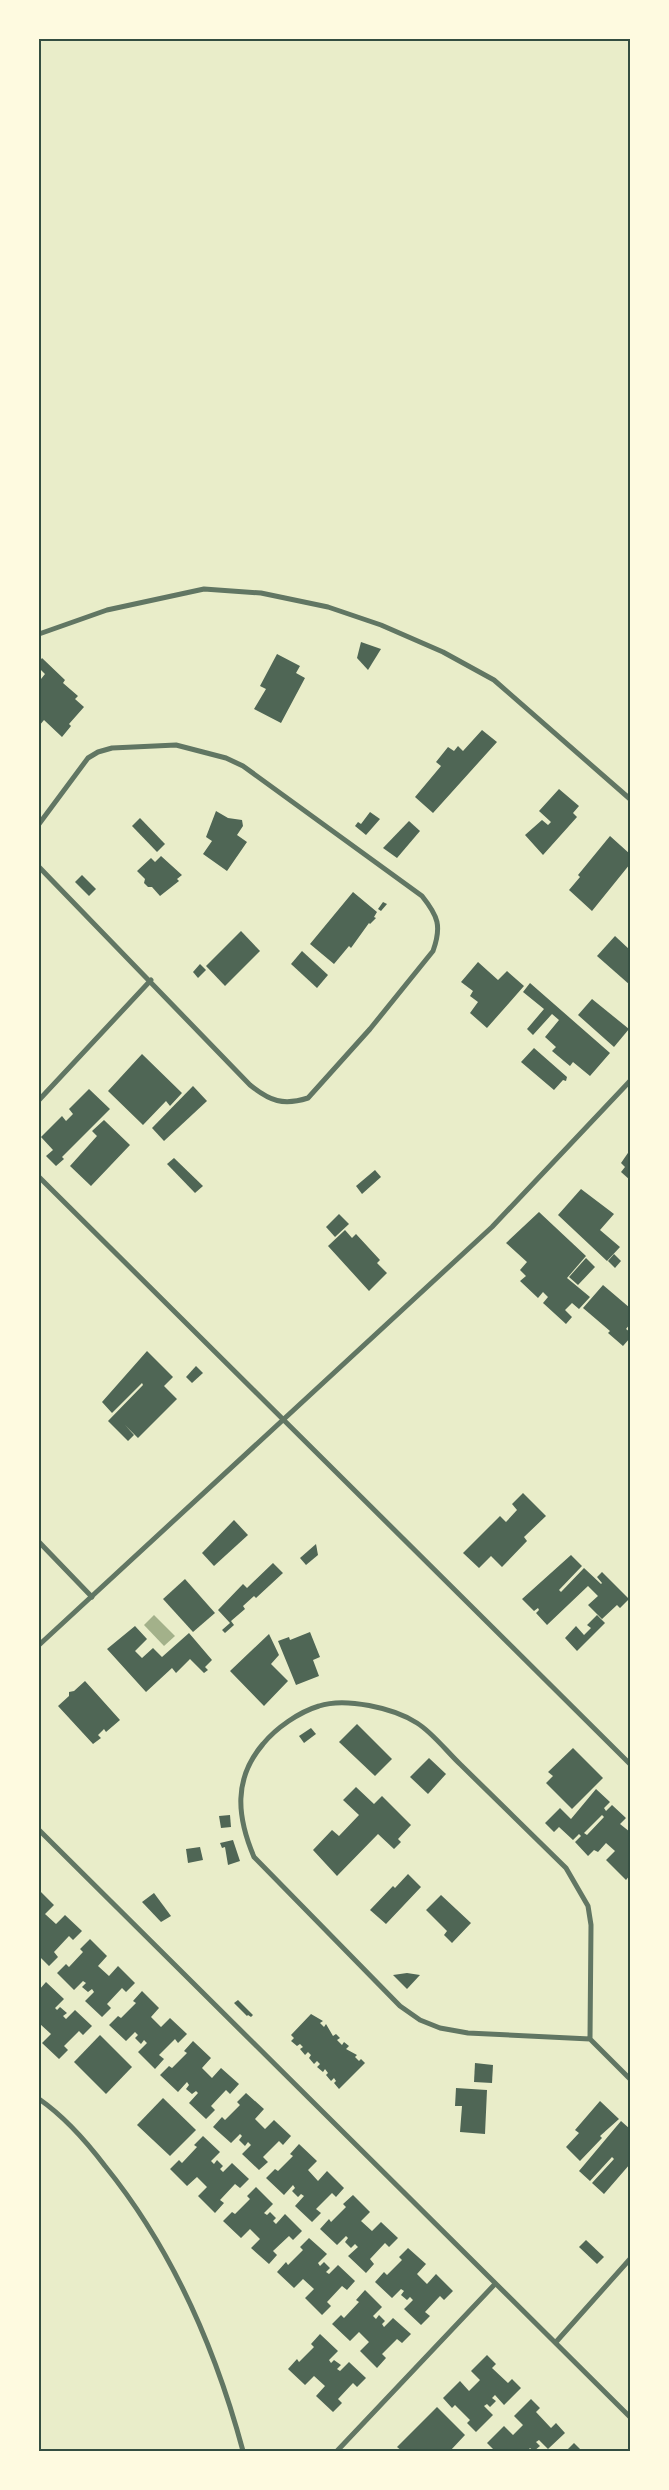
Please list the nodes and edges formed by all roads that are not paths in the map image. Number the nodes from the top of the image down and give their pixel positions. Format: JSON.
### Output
{"nodes":[{"id":1,"x":39,"y":634,"type":"edge"},
{"id":2,"x":630,"y":799,"type":"edge"},
{"id":3,"x":39,"y":824,"type":"edge"},
{"id":4,"x":39,"y":866,"type":"edge"},
{"id":5,"x":151,"y":980,"type":"junction"},
{"id":6,"x":630,"y":1081,"type":"edge"},
{"id":7,"x":39,"y":1100,"type":"edge"},
{"id":8,"x":39,"y":1177,"type":"edge"},
{"id":9,"x":282,"y":1419,"type":"junction"},
{"id":10,"x":39,"y":1542,"type":"edge"},
{"id":11,"x":92,"y":1597,"type":"junction"},
{"id":12,"x":39,"y":1645,"type":"edge"},
{"id":13,"x":630,"y":1764,"type":"edge"},
{"id":14,"x":39,"y":1830,"type":"edge"},
{"id":15,"x":590,"y":2039,"type":"junction"},
{"id":16,"x":630,"y":2079,"type":"edge"},
{"id":17,"x":39,"y":2099,"type":"edge"},
{"id":18,"x":630,"y":2259,"type":"edge"},
{"id":19,"x":496,"y":2284,"type":"junction"},
{"id":20,"x":556,"y":2342,"type":"junction"},
{"id":21,"x":630,"y":2417,"type":"edge"},
{"id":22,"x":243,"y":2451,"type":"edge"},
{"id":23,"x":337,"y":2451,"type":"edge"}],
"edges":[{"from":1,"to":2,"type":"street"},
{"from":3,"to":5,"type":"street"},
{"from":4,"to":5,"type":"street"},
{"from":5,"to":7,"type":"street"},
{"from":6,"to":9,"type":"street"},
{"from":8,"to":9,"type":"street"},
{"from":9,"to":11,"type":"street"},
{"from":9,"to":13,"type":"street"},
{"from":10,"to":11,"type":"street"},
{"from":11,"to":12,"type":"street"},
{"from":14,"to":19,"type":"street"},
{"from":15,"to":15,"type":"street"},
{"from":15,"to":16,"type":"street"},
{"from":17,"to":22,"type":"street"},
{"from":18,"to":20,"type":"street"},
{"from":19,"to":20,"type":"street"},
{"from":19,"to":23,"type":"street"},
{"from":20,"to":21,"type":"street"}]}
